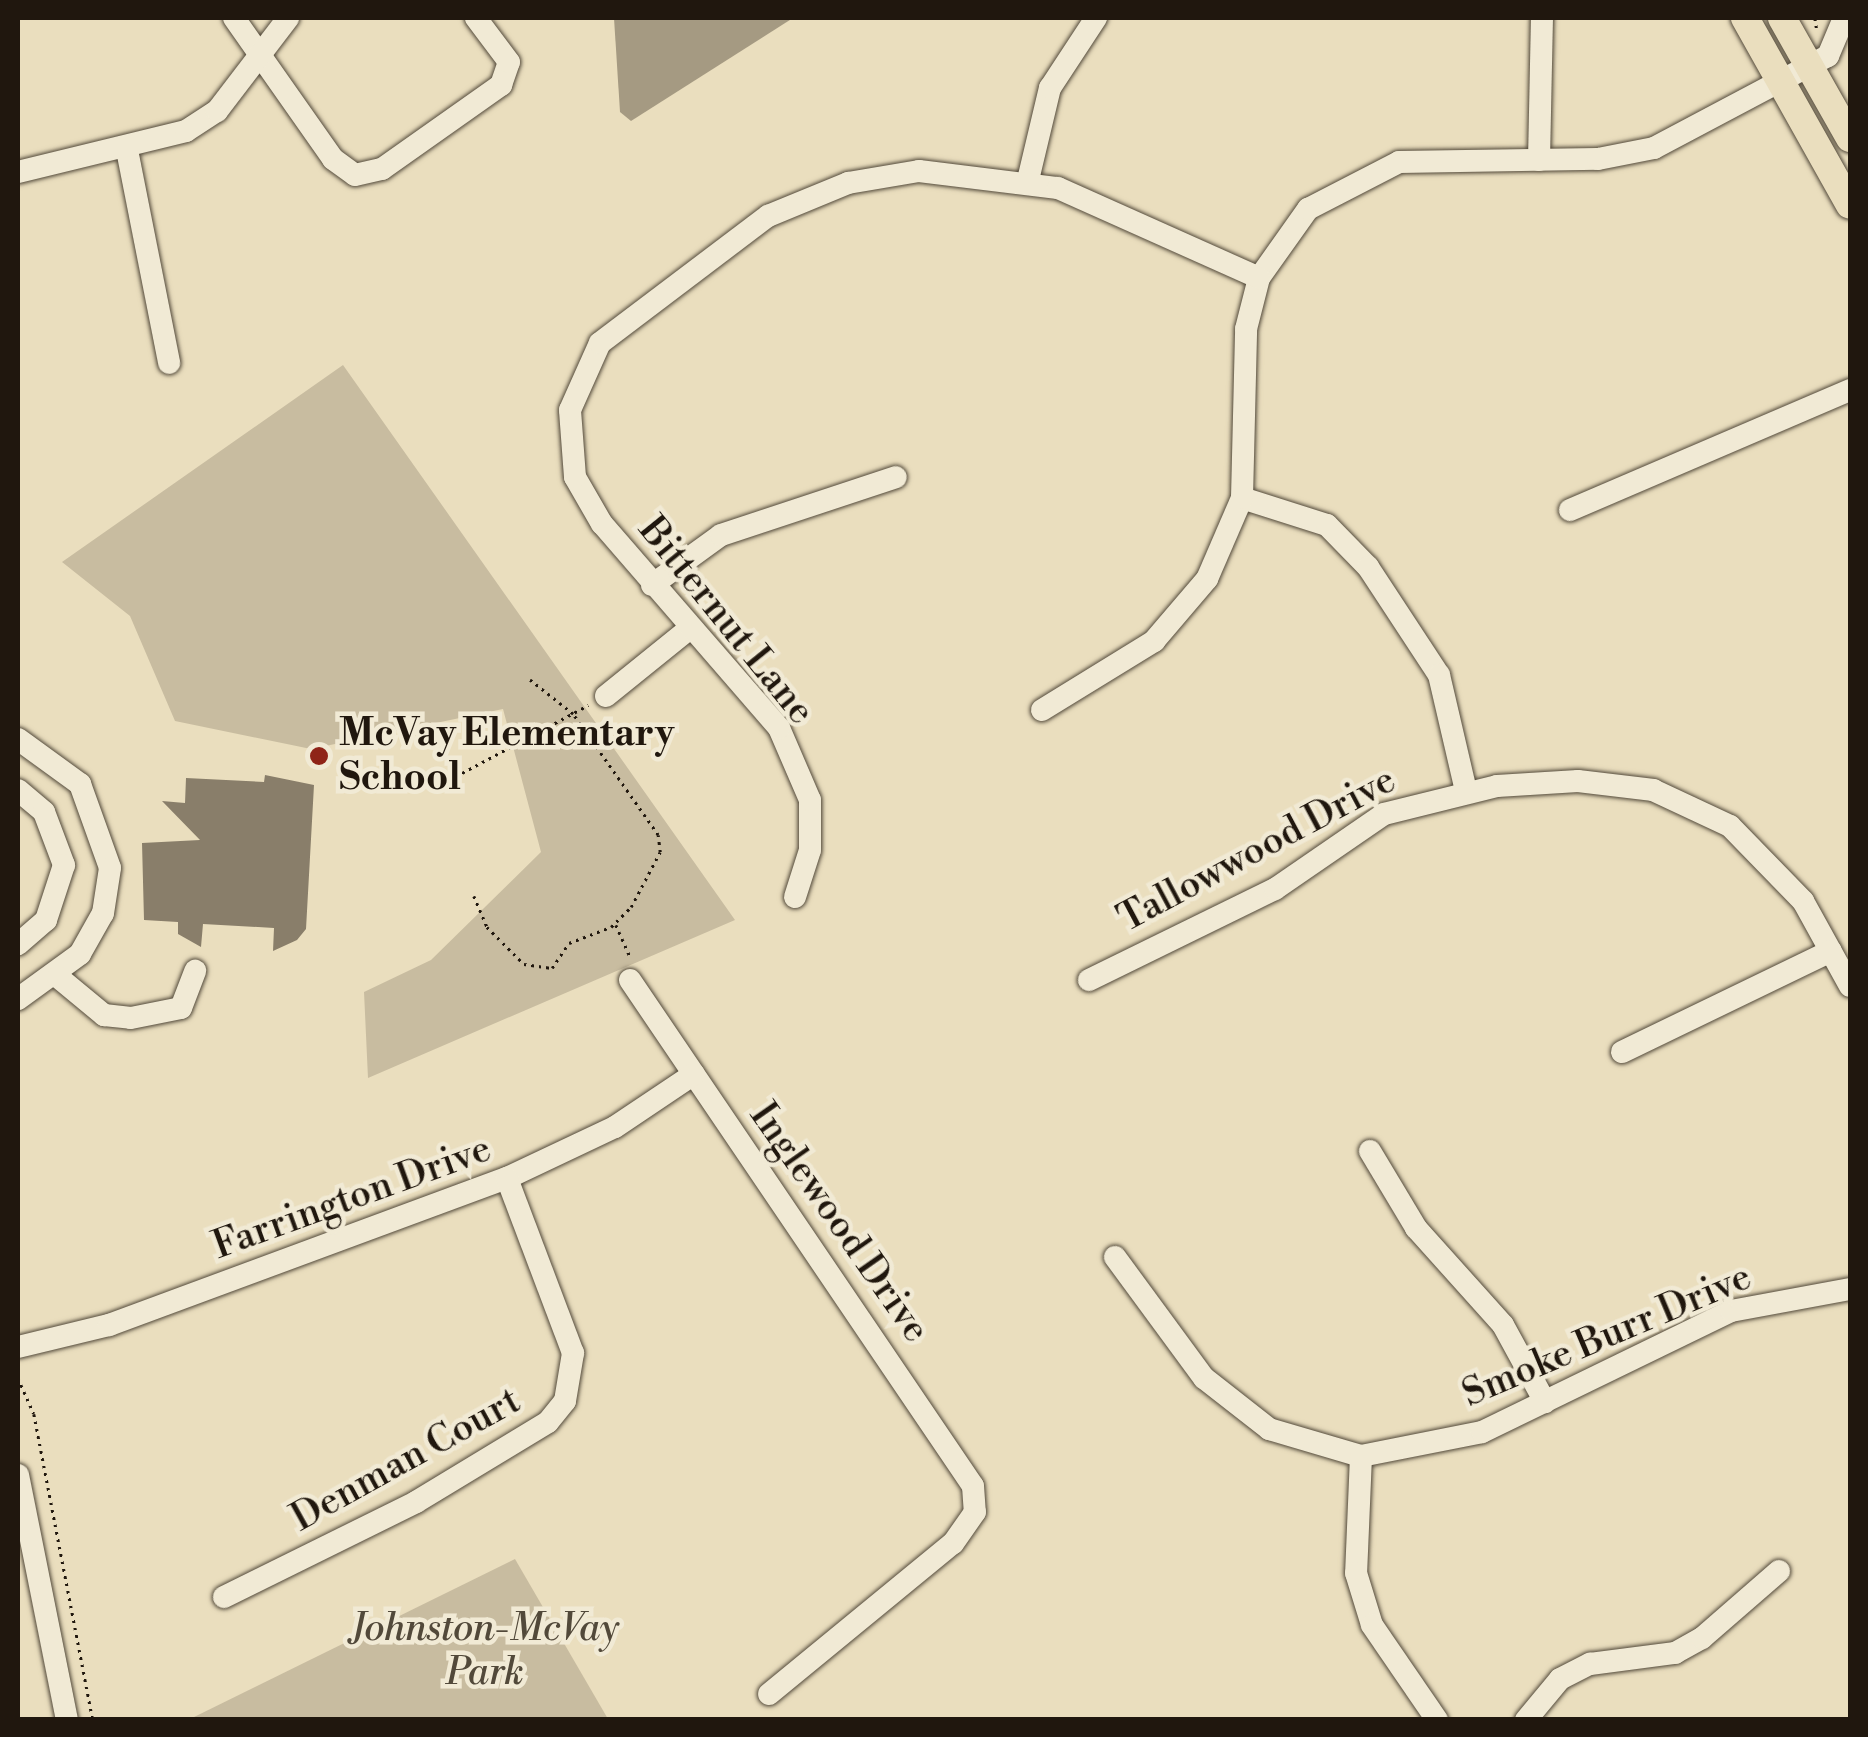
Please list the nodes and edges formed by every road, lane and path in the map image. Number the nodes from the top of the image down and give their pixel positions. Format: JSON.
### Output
{"nodes":[{"id":1,"x":234,"y":18,"type":"edge"},
{"id":2,"x":288,"y":18,"type":"edge"},
{"id":3,"x":476,"y":18,"type":"edge"},
{"id":4,"x":1096,"y":18,"type":"edge"},
{"id":5,"x":1542,"y":18,"type":"edge"},
{"id":6,"x":1745,"y":18,"type":"edge"},
{"id":7,"x":1768,"y":18,"type":"edge"},
{"id":8,"x":1782,"y":18,"type":"edge"},
{"id":9,"x":1844,"y":18,"type":"edge"},
{"id":10,"x":262,"y":57,"type":"junction"},
{"id":11,"x":1810,"y":66,"type":"junction"},
{"id":12,"x":1783,"y":82,"type":"junction"},
{"id":13,"x":1850,"y":138,"type":"edge"},
{"id":14,"x":127,"y":150,"type":"junction"},
{"id":15,"x":1539,"y":160,"type":"junction"},
{"id":16,"x":18,"y":172,"type":"edge"},
{"id":17,"x":1850,"y":173,"type":"edge"},
{"id":18,"x":1028,"y":180,"type":"junction"},
{"id":19,"x":1850,"y":205,"type":"edge"},
{"id":20,"x":1259,"y":278,"type":"junction"},
{"id":21,"x":169,"y":363,"type":"dead end"},
{"id":22,"x":552,"y":385,"type":"dead end"},
{"id":23,"x":1850,"y":390,"type":"edge"},
{"id":24,"x":574,"y":392,"type":"junction"},
{"id":25,"x":896,"y":478,"type":"dead end"},
{"id":26,"x":1242,"y":498,"type":"junction"},
{"id":27,"x":1570,"y":510,"type":"dead end"},
{"id":28,"x":652,"y":585,"type":"junction"},
{"id":29,"x":689,"y":629,"type":"junction"},
{"id":30,"x":530,"y":680,"type":"dead end"},
{"id":31,"x":606,"y":696,"type":"joint"},
{"id":32,"x":1042,"y":710,"type":"dead end"},
{"id":33,"x":574,"y":714,"type":"junction"},
{"id":34,"x":18,"y":739,"type":"edge"},
{"id":35,"x":449,"y":780,"type":"dead end"},
{"id":36,"x":18,"y":790,"type":"edge"},
{"id":37,"x":1466,"y":792,"type":"junction"},
{"id":38,"x":103,"y":832,"type":"junction"},
{"id":39,"x":60,"y":844,"type":"junction"},
{"id":40,"x":474,"y":896,"type":"dead end"},
{"id":41,"x":795,"y":897,"type":"dead end"},
{"id":42,"x":615,"y":923,"type":"junction"},
{"id":43,"x":18,"y":944,"type":"edge"},
{"id":44,"x":1831,"y":951,"type":"junction"},
{"id":45,"x":195,"y":970,"type":"dead end"},
{"id":46,"x":58,"y":977,"type":"junction"},
{"id":47,"x":630,"y":980,"type":"joint"},
{"id":48,"x":1089,"y":980,"type":"dead end"},
{"id":49,"x":1850,"y":986,"type":"edge"},
{"id":50,"x":18,"y":1000,"type":"edge"},
{"id":51,"x":1622,"y":1052,"type":"dead end"},
{"id":52,"x":694,"y":1074,"type":"junction"},
{"id":53,"x":1370,"y":1151,"type":"dead end"},
{"id":54,"x":507,"y":1178,"type":"junction"},
{"id":55,"x":1115,"y":1257,"type":"dead end"},
{"id":56,"x":1850,"y":1289,"type":"edge"},
{"id":57,"x":18,"y":1347,"type":"edge"},
{"id":58,"x":18,"y":1378,"type":"edge"},
{"id":59,"x":1545,"y":1402,"type":"junction"},
{"id":60,"x":1361,"y":1456,"type":"junction"},
{"id":61,"x":18,"y":1475,"type":"edge"},
{"id":62,"x":1779,"y":1571,"type":"dead end"},
{"id":63,"x":224,"y":1597,"type":"dead end"},
{"id":64,"x":769,"y":1694,"type":"dead end"},
{"id":65,"x":68,"y":1720,"type":"edge"},
{"id":66,"x":94,"y":1720,"type":"edge"},
{"id":67,"x":526,"y":1720,"type":"edge"},
{"id":68,"x":546,"y":1720,"type":"edge"},
{"id":69,"x":1437,"y":1720,"type":"edge"},
{"id":70,"x":1526,"y":1720,"type":"edge"}],
"edges":[{"from":1,"to":10,"type":"street"},
{"from":2,"to":10,"type":"street"},
{"from":3,"to":10,"type":"street"},
{"from":4,"to":18,"type":"street"},
{"from":5,"to":15,"type":"street"},
{"from":6,"to":12,"type":"main road"},
{"from":7,"to":11,"type":"main road"},
{"from":8,"to":11,"type":"main road"},
{"from":9,"to":11,"type":"street"},
{"from":10,"to":14,"type":"street"},
{"from":11,"to":12,"type":"street"},
{"from":11,"to":13,"type":"main road"},
{"from":12,"to":15,"type":"street"},
{"from":12,"to":17,"type":"main road"},
{"from":12,"to":19,"type":"main road"},
{"from":14,"to":16,"type":"street"},
{"from":14,"to":21,"type":"street"},
{"from":15,"to":20,"type":"street"},
{"from":18,"to":20,"type":"street"},
{"from":18,"to":24,"type":"street"},
{"from":20,"to":26,"type":"street"},
{"from":22,"to":24,"type":"street"},
{"from":23,"to":27,"type":"street"},
{"from":24,"to":28,"type":"street","name":"Bitternut Lane"},
{"from":25,"to":28,"type":"street"},
{"from":26,"to":32,"type":"street"},
{"from":26,"to":37,"type":"street"},
{"from":28,"to":29,"type":"street","name":"Bitternut Lane"},
{"from":29,"to":31,"type":"street"},
{"from":29,"to":41,"type":"street","name":"Bitternut Lane"},
{"from":30,"to":33,"type":"path"},
{"from":31,"to":33,"type":"path"},
{"from":33,"to":35,"type":"path"},
{"from":33,"to":42,"type":"path"},
{"from":34,"to":38,"type":"street"},
{"from":36,"to":39,"type":"street"},
{"from":37,"to":44,"type":"street","name":"Tallowwood Drive"},
{"from":37,"to":48,"type":"street","name":"Tallowwood Drive"},
{"from":38,"to":39,"type":"street"},
{"from":38,"to":46,"type":"street"},
{"from":39,"to":43,"type":"street"},
{"from":40,"to":42,"type":"path"},
{"from":42,"to":47,"type":"path"},
{"from":44,"to":49,"type":"street","name":"Tallowwood Drive"},
{"from":44,"to":51,"type":"street"},
{"from":45,"to":46,"type":"street"},
{"from":46,"to":50,"type":"street"},
{"from":47,"to":52,"type":"street","name":"Inglewood Drive"},
{"from":52,"to":54,"type":"street","name":"Farrington Drive"},
{"from":52,"to":64,"type":"street","name":"Inglewood Drive"},
{"from":53,"to":59,"type":"street"},
{"from":54,"to":57,"type":"street","name":"Farrington Drive"},
{"from":54,"to":63,"type":"street","name":"Denman Court"},
{"from":55,"to":60,"type":"street","name":"Smoke Burr Drive"},
{"from":56,"to":59,"type":"street","name":"Smoke Burr Drive"},
{"from":58,"to":66,"type":"path"},
{"from":59,"to":60,"type":"street","name":"Smoke Burr Drive"},
{"from":60,"to":69,"type":"street"},
{"from":61,"to":65,"type":"street"},
{"from":62,"to":70,"type":"street"},
{"from":67,"to":68,"type":"path"}]}
